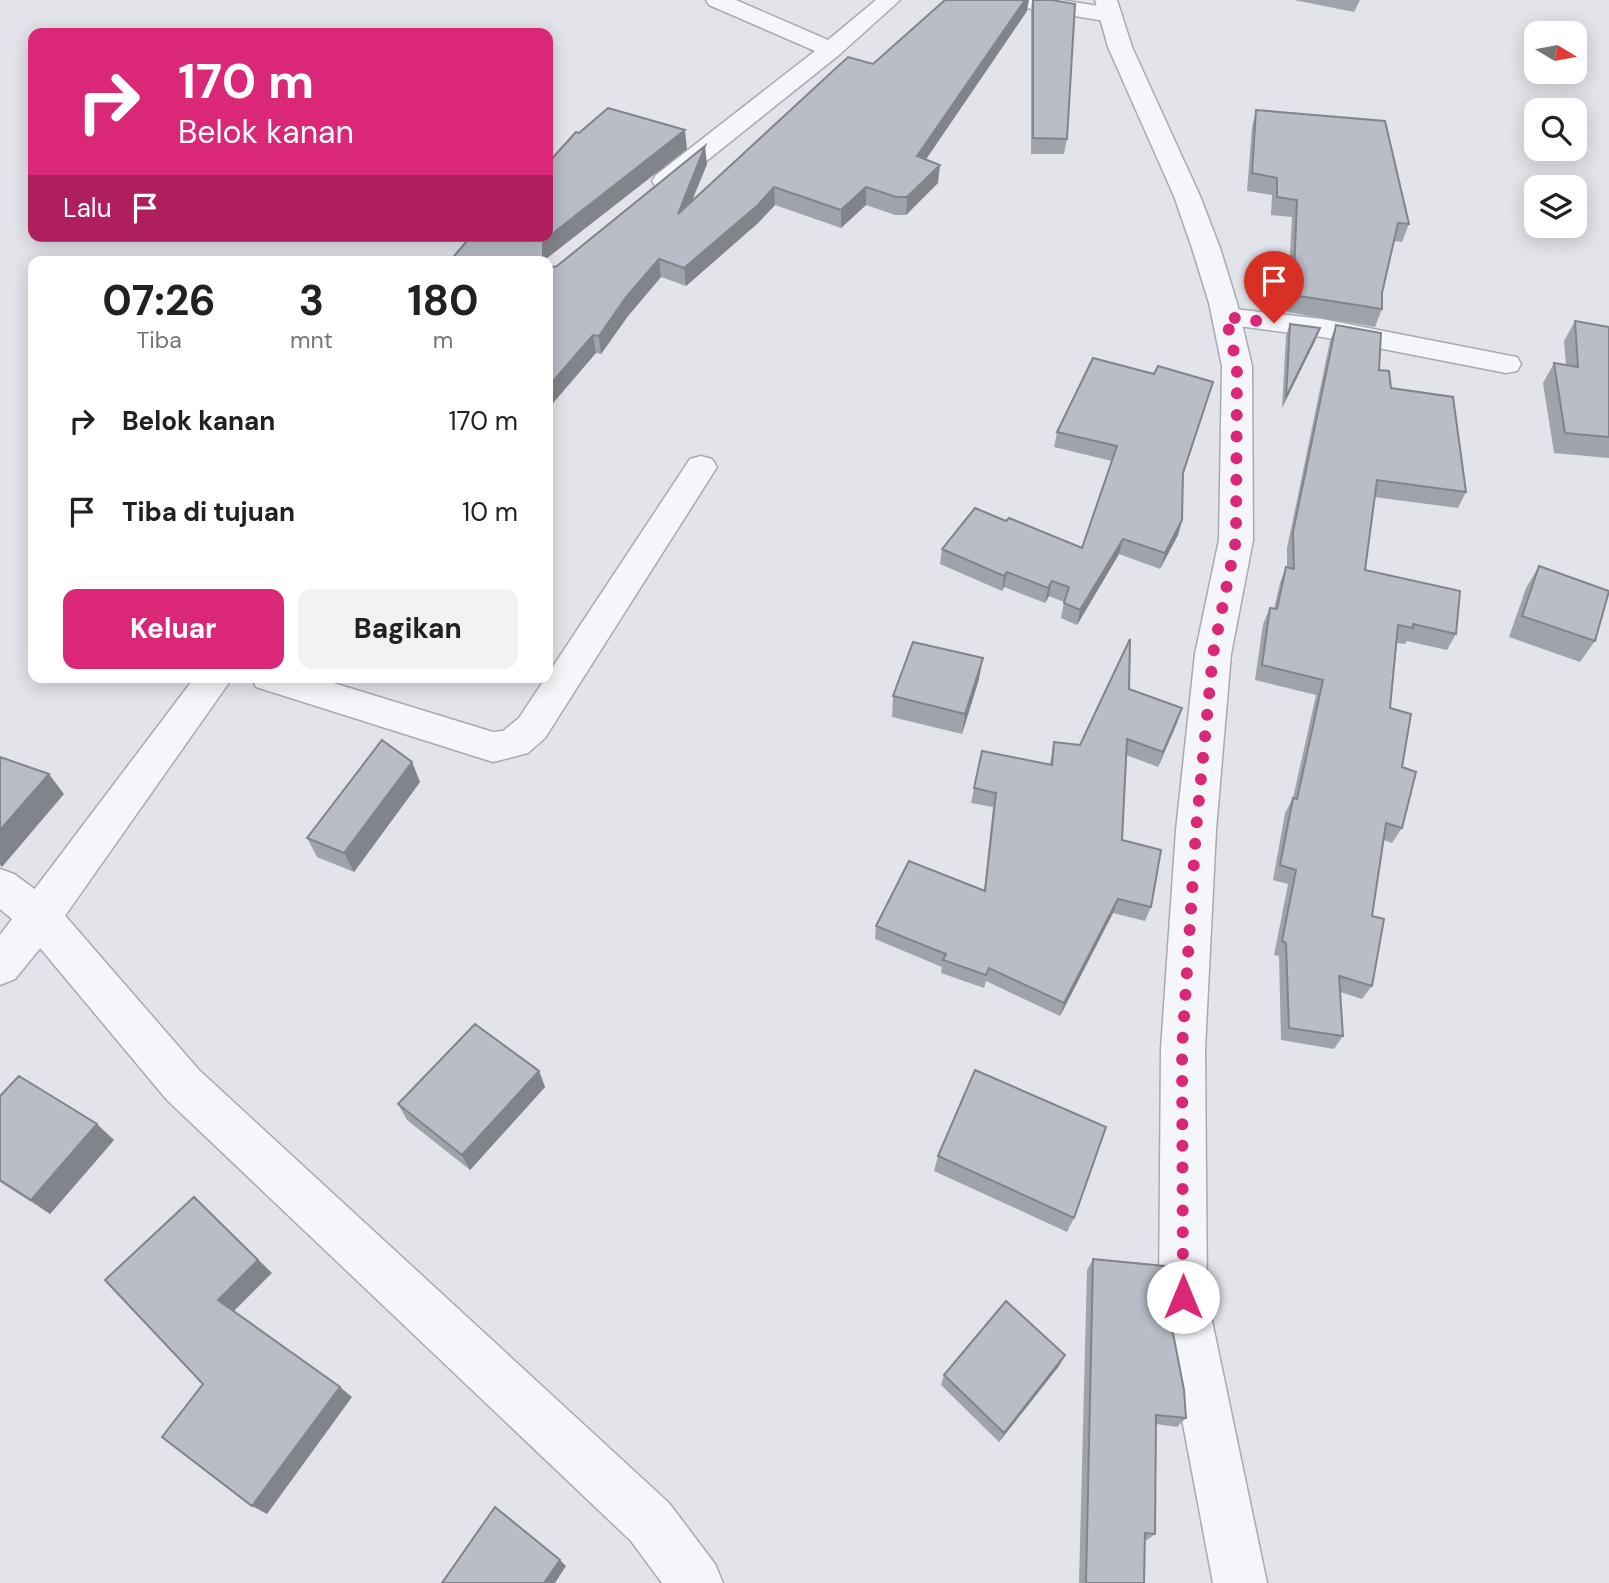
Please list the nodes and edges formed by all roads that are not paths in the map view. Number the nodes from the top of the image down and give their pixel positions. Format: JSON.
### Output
{"nodes":[{"id":1,"x":717,"y":0,"type":"edge"},
{"id":2,"x":889,"y":0,"type":"edge"},
{"id":3,"x":1020,"y":0,"type":"edge"},
{"id":4,"x":1108,"y":7,"type":"edge"},
{"id":5,"x":831,"y":50,"type":"junction"},
{"id":6,"x":645,"y":197,"type":"edge"},
{"id":7,"x":1226,"y":317,"type":"junction"},
{"id":8,"x":1506,"y":364,"type":"dead end"},
{"id":9,"x":701,"y":467,"type":"dead end"},
{"id":10,"x":211,"y":683,"type":"edge"},
{"id":11,"x":288,"y":683,"type":"edge"},
{"id":12,"x":0,"y":887,"type":"edge"},
{"id":13,"x":40,"y":917,"type":"junction"},
{"id":14,"x":0,"y":966,"type":"edge"},
{"id":15,"x":696,"y":1583,"type":"edge"},
{"id":16,"x":1240,"y":1583,"type":"edge"}],
"edges":[{"from":1,"to":5,"type":"street"},
{"from":2,"to":5,"type":"street"},
{"from":3,"to":4,"type":"street"},
{"from":4,"to":7,"type":"street"},
{"from":5,"to":6,"type":"street"},
{"from":7,"to":8,"type":"street"},
{"from":7,"to":16,"type":"street"},
{"from":9,"to":11,"type":"street"},
{"from":10,"to":13,"type":"street"},
{"from":12,"to":13,"type":"street"},
{"from":13,"to":14,"type":"street"},
{"from":13,"to":15,"type":"street"}]}
